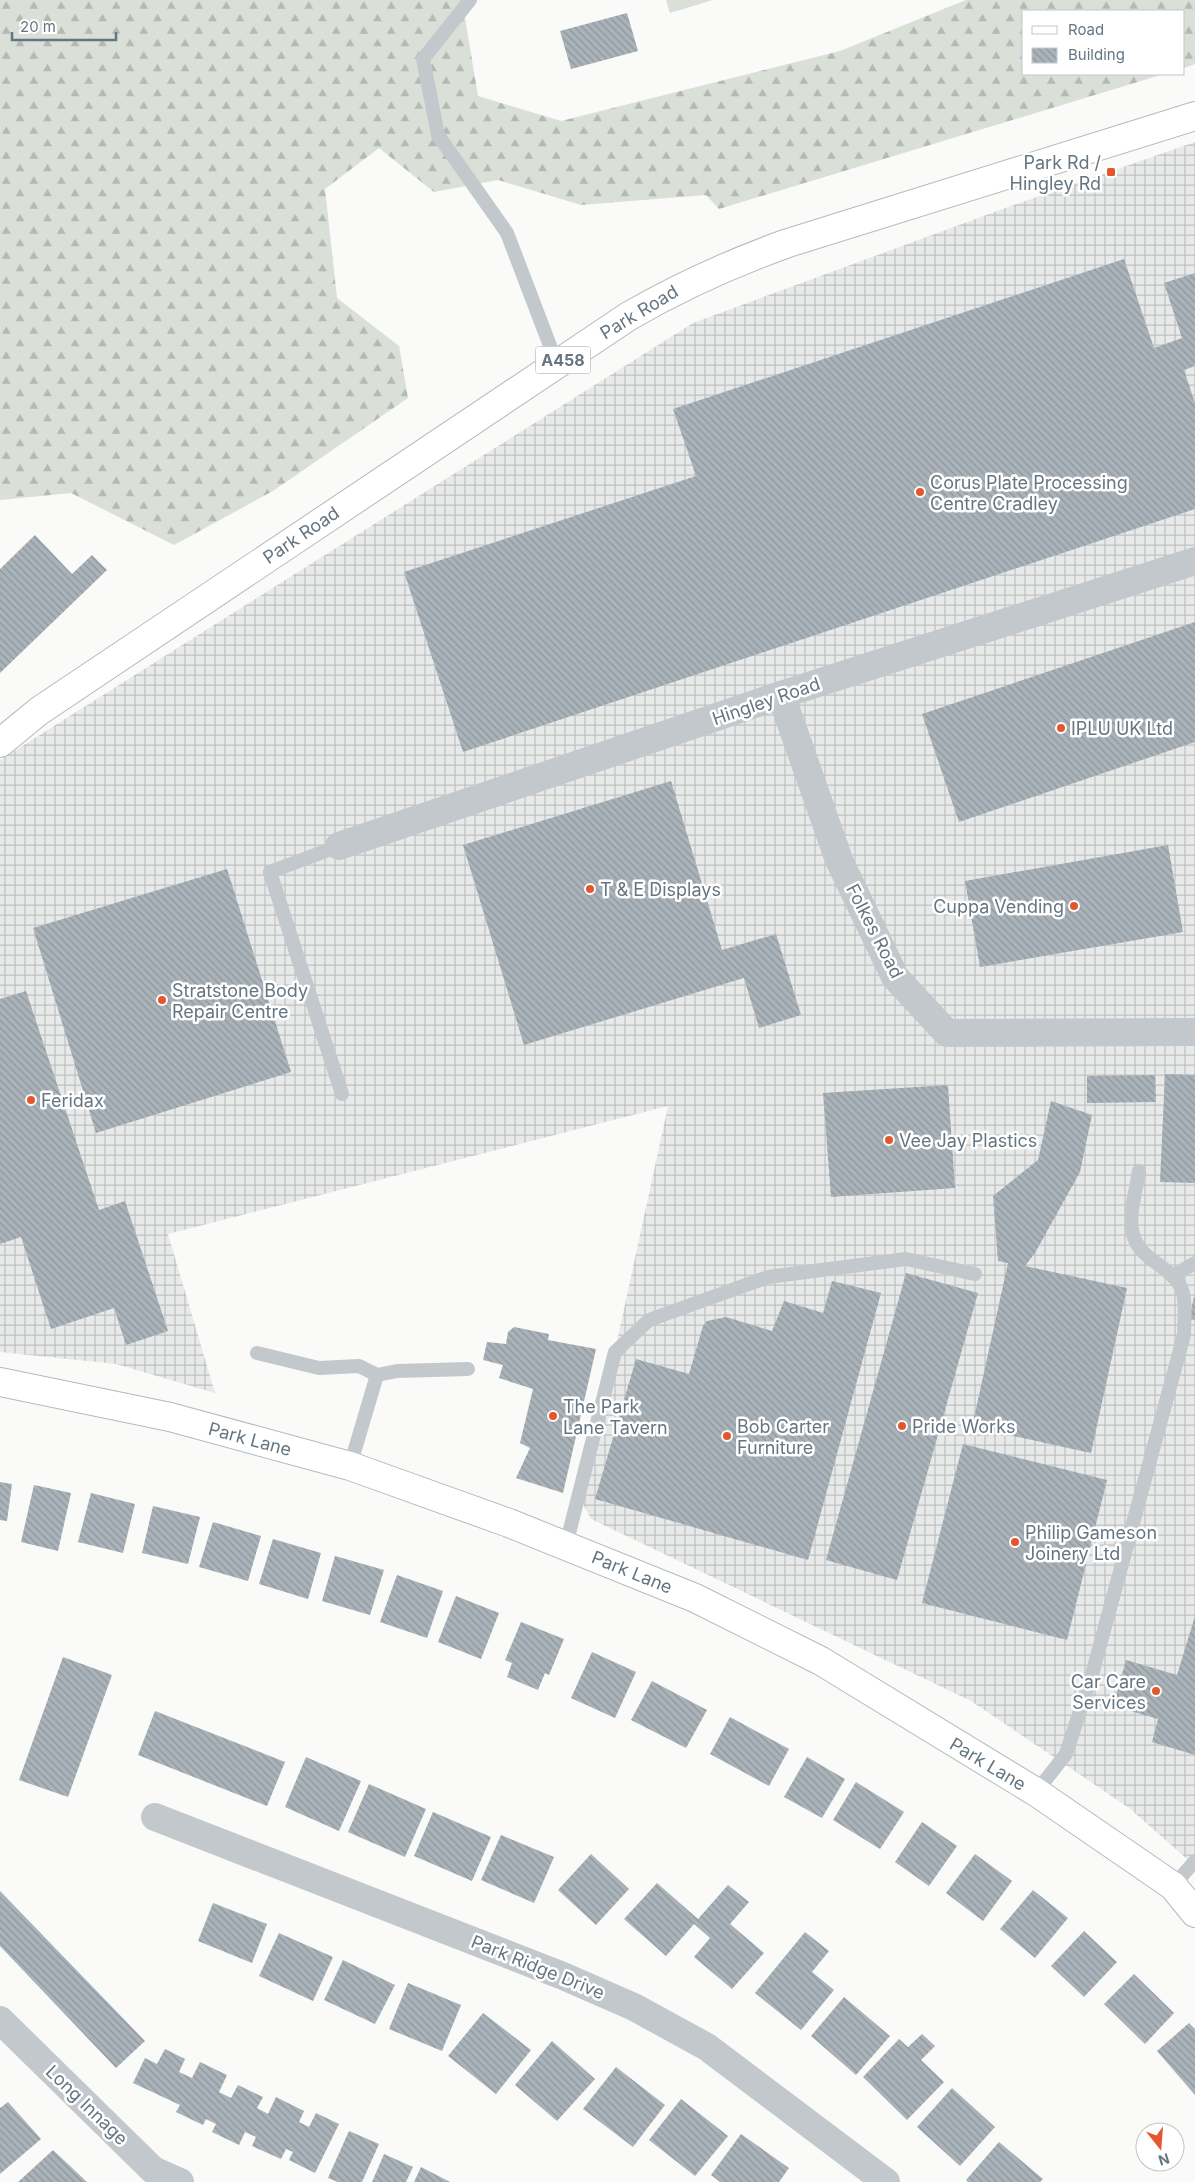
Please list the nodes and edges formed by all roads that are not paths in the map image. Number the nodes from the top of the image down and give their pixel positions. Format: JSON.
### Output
{"nodes":[{"id":1,"x":470,"y":0,"type":"edge"},
{"id":2,"x":1195,"y":116,"type":"edge"},
{"id":3,"x":557,"y":364,"type":"junction"},
{"id":4,"x":1195,"y":561,"type":"edge"},
{"id":5,"x":781,"y":696,"type":"junction"},
{"id":6,"x":0,"y":743,"type":"edge"},
{"id":7,"x":339,"y":846,"type":"joint"},
{"id":8,"x":1195,"y":1032,"type":"edge"},
{"id":9,"x":342,"y":1094,"type":"dead end"},
{"id":10,"x":1139,"y":1171,"type":"dead end"},
{"id":11,"x":1195,"y":1263,"type":"edge"},
{"id":12,"x":975,"y":1274,"type":"dead end"},
{"id":13,"x":1172,"y":1276,"type":"junction"},
{"id":14,"x":257,"y":1353,"type":"dead end"},
{"id":15,"x":468,"y":1369,"type":"dead end"},
{"id":16,"x":377,"y":1375,"type":"junction"},
{"id":17,"x":0,"y":1382,"type":"edge"},
{"id":18,"x":350,"y":1466,"type":"junction"},
{"id":19,"x":566,"y":1545,"type":"junction"},
{"id":20,"x":1036,"y":1792,"type":"junction"},
{"id":21,"x":154,"y":1817,"type":"dead end"},
{"id":22,"x":1195,"y":1861,"type":"edge"},
{"id":23,"x":1173,"y":1886,"type":"junction"},
{"id":24,"x":1195,"y":1913,"type":"edge"},
{"id":25,"x":0,"y":2020,"type":"edge"},
{"id":26,"x":180,"y":2182,"type":"edge"},
{"id":27,"x":886,"y":2182,"type":"edge"}],
"edges":[{"from":1,"to":3,"type":"lane"},
{"from":2,"to":3,"type":"main road","name":"Park Road","number":"A458"},
{"from":3,"to":6,"type":"main road","name":"Park Road","number":"A458"},
{"from":4,"to":5,"type":"street","name":"Hingley Road"},
{"from":5,"to":7,"type":"street","name":"Hingley Road"},
{"from":5,"to":8,"type":"street","name":"Folkes Road"},
{"from":7,"to":9,"type":"lane"},
{"from":10,"to":13,"type":"lane"},
{"from":11,"to":13,"type":"lane"},
{"from":12,"to":19,"type":"lane"},
{"from":13,"to":20,"type":"lane"},
{"from":14,"to":16,"type":"lane"},
{"from":15,"to":16,"type":"lane"},
{"from":16,"to":18,"type":"lane"},
{"from":17,"to":18,"type":"main road","name":"Park Lane"},
{"from":18,"to":19,"type":"main road","name":"Park Lane"},
{"from":19,"to":20,"type":"main road","name":"Park Lane"},
{"from":20,"to":23,"type":"main road","name":"Park Lane"},
{"from":21,"to":27,"type":"street","name":"Park Ridge Drive"},
{"from":22,"to":23,"type":"lane"},
{"from":23,"to":24,"type":"main road","name":"Park Lane"},
{"from":25,"to":26,"type":"street","name":"Long Innage"}]}
